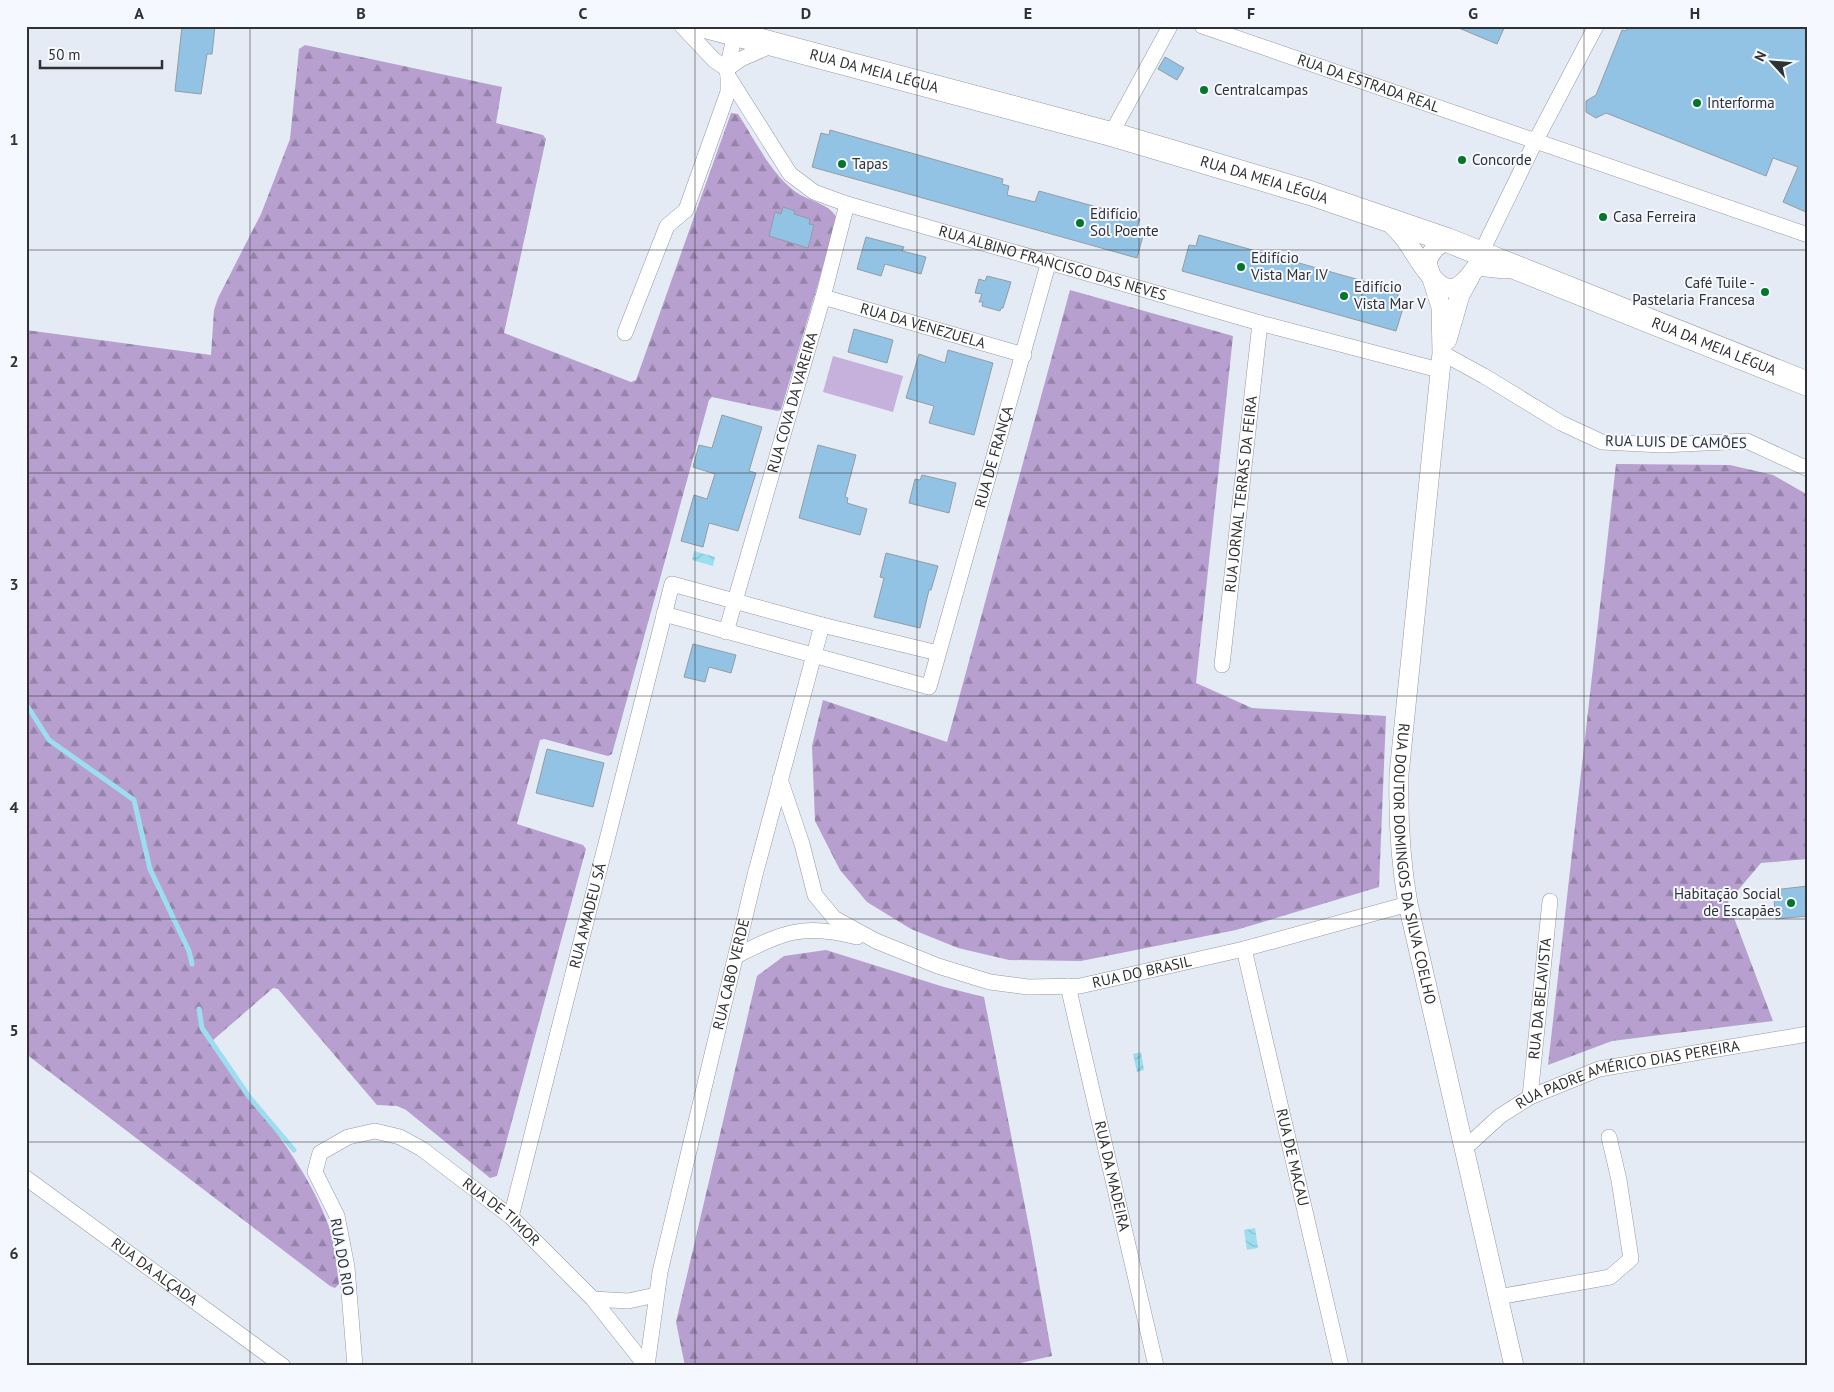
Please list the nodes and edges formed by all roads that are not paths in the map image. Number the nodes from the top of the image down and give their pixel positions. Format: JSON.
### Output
{"nodes":[{"id":1,"x":682,"y":26,"type":"edge"},
{"id":2,"x":1170,"y":26,"type":"edge"},
{"id":3,"x":1202,"y":26,"type":"edge"},
{"id":4,"x":1596,"y":26,"type":"edge"},
{"id":5,"x":720,"y":30,"type":"edge"},
{"id":6,"x":773,"y":45,"type":"junction"},
{"id":7,"x":714,"y":60,"type":"junction"},
{"id":8,"x":728,"y":72,"type":"junction"},
{"id":9,"x":1111,"y":134,"type":"junction"},
{"id":10,"x":1536,"y":140,"type":"junction"},
{"id":11,"x":847,"y":204,"type":"junction"},
{"id":12,"x":1387,"y":219,"type":"junction"},
{"id":13,"x":1808,"y":235,"type":"edge"},
{"id":14,"x":1447,"y":240,"type":"junction"},
{"id":15,"x":1479,"y":259,"type":"junction"},
{"id":16,"x":1049,"y":261,"type":"junction"},
{"id":17,"x":1430,"y":276,"type":"junction"},
{"id":18,"x":823,"y":297,"type":"junction"},
{"id":19,"x":1260,"y":322,"type":"junction"},
{"id":20,"x":625,"y":333,"type":"dead end"},
{"id":21,"x":1024,"y":354,"type":"junction"},
{"id":22,"x":1441,"y":361,"type":"junction"},
{"id":23,"x":1808,"y":384,"type":"edge"},
{"id":24,"x":1808,"y":469,"type":"edge"},
{"id":25,"x":734,"y":601,"type":"junction"},
{"id":26,"x":664,"y":614,"type":"junction"},
{"id":27,"x":822,"y":625,"type":"junction"},
{"id":28,"x":726,"y":632,"type":"junction"},
{"id":29,"x":938,"y":653,"type":"junction"},
{"id":30,"x":813,"y":655,"type":"junction"},
{"id":31,"x":1222,"y":665,"type":"dead end"},
{"id":32,"x":780,"y":779,"type":"junction"},
{"id":33,"x":1550,"y":900,"type":"dead end"},
{"id":34,"x":1408,"y":904,"type":"junction"},
{"id":35,"x":876,"y":941,"type":"junction"},
{"id":36,"x":1244,"y":949,"type":"junction"},
{"id":37,"x":736,"y":956,"type":"junction"},
{"id":38,"x":1068,"y":986,"type":"junction"},
{"id":39,"x":1808,"y":1034,"type":"edge"},
{"id":40,"x":1530,"y":1097,"type":"junction"},
{"id":41,"x":1609,"y":1137,"type":"dead end"},
{"id":42,"x":1464,"y":1149,"type":"junction"},
{"id":43,"x":320,"y":1153,"type":"joint"},
{"id":44,"x":26,"y":1178,"type":"edge"},
{"id":45,"x":510,"y":1217,"type":"junction"},
{"id":46,"x":656,"y":1295,"type":"junction"},
{"id":47,"x":1498,"y":1297,"type":"junction"},
{"id":48,"x":593,"y":1299,"type":"junction"},
{"id":49,"x":283,"y":1366,"type":"edge"},
{"id":50,"x":355,"y":1366,"type":"edge"},
{"id":51,"x":647,"y":1366,"type":"edge"},
{"id":52,"x":1156,"y":1366,"type":"edge"},
{"id":53,"x":1341,"y":1366,"type":"edge"},
{"id":54,"x":1514,"y":1366,"type":"edge"}],
"edges":[{"from":1,"to":7,"type":"street","name":"RUA ALBINO FRANCISCO DAS NEVES"},
{"from":2,"to":9,"type":"street"},
{"from":3,"to":10,"type":"street","name":"RUA DA ESTRADA REAL"},
{"from":4,"to":10,"type":"street"},
{"from":5,"to":6,"type":"main road","name":"RUA DA MEIA LÉGUA"},
{"from":5,"to":7,"type":"street"},
{"from":5,"to":8,"type":"street"},
{"from":6,"to":8,"type":"street"},
{"from":6,"to":9,"type":"main road","name":"RUA DA MEIA LÉGUA"},
{"from":7,"to":8,"type":"street","name":"RUA ALBINO FRANCISCO DAS NEVES"},
{"from":8,"to":11,"type":"street","name":"RUA ALBINO FRANCISCO DAS NEVES"},
{"from":8,"to":20,"type":"street"},
{"from":9,"to":12,"type":"main road","name":"RUA DA MEIA LÉGUA"},
{"from":10,"to":13,"type":"street","name":"RUA DA ESTRADA REAL"},
{"from":10,"to":15,"type":"street"},
{"from":11,"to":16,"type":"street","name":"RUA ALBINO FRANCISCO DAS NEVES"},
{"from":11,"to":18,"type":"street","name":"RUA COVA DA VAREIRA"},
{"from":12,"to":14,"type":"main road","name":"RUA DA MEIA LÉGUA"},
{"from":12,"to":17,"type":"street","name":"RUA DOUTOR DOMINGOS DA SILVA COELHO"},
{"from":14,"to":15,"type":"main road","name":"RUA DA MEIA LÉGUA"},
{"from":14,"to":17,"type":"street","name":"RUA DOUTOR DOMINGOS DA SILVA COELHO"},
{"from":15,"to":17,"type":"street","name":"RUA DOUTOR DOMINGOS DA SILVA COELHO"},
{"from":15,"to":22,"type":"street","name":"RUA DOUTOR DOMINGOS DA SILVA COELHO"},
{"from":15,"to":23,"type":"main road","name":"RUA DA MEIA LÉGUA"},
{"from":16,"to":19,"type":"street","name":"RUA ALBINO FRANCISCO DAS NEVES"},
{"from":16,"to":21,"type":"street","name":"RUA DE FRANÇA"},
{"from":17,"to":22,"type":"street","name":"RUA DOUTOR DOMINGOS DA SILVA COELHO"},
{"from":18,"to":21,"type":"street","name":"RUA DA VENEZUELA"},
{"from":18,"to":25,"type":"street","name":"RUA COVA DA VAREIRA"},
{"from":19,"to":22,"type":"street","name":"RUA ALBINO FRANCISCO DAS NEVES"},
{"from":19,"to":31,"type":"street","name":"RUA JORNAL TERRAS DA FEIRA"},
{"from":21,"to":29,"type":"street","name":"RUA DE FRANÇA"},
{"from":22,"to":24,"type":"street","name":"RUA LUIS DE CAMÕES"},
{"from":22,"to":34,"type":"street","name":"RUA DOUTOR DOMINGOS DA SILVA COELHO"},
{"from":25,"to":26,"type":"street","name":"RUA AMADEU SÁ"},
{"from":25,"to":27,"type":"street"},
{"from":25,"to":28,"type":"street","name":"RUA COVA DA VAREIRA"},
{"from":26,"to":28,"type":"street"},
{"from":26,"to":45,"type":"street","name":"RUA AMADEU SÁ"},
{"from":27,"to":29,"type":"street"},
{"from":27,"to":30,"type":"street","name":"RUA CABO VERDE"},
{"from":28,"to":30,"type":"street"},
{"from":29,"to":30,"type":"street","name":"RUA DE FRANÇA"},
{"from":30,"to":32,"type":"street","name":"RUA CABO VERDE"},
{"from":32,"to":35,"type":"street","name":"RUA DO BRASIL"},
{"from":32,"to":37,"type":"street","name":"RUA CABO VERDE"},
{"from":33,"to":40,"type":"street","name":"RUA DA BELAVISTA"},
{"from":34,"to":36,"type":"street","name":"RUA DO BRASIL"},
{"from":34,"to":42,"type":"street","name":"RUA DOUTOR DOMINGOS DA SILVA COELHO"},
{"from":35,"to":37,"type":"street","name":"RUA DO BRASIL"},
{"from":35,"to":38,"type":"street","name":"RUA DO BRASIL"},
{"from":36,"to":38,"type":"street","name":"RUA DO BRASIL"},
{"from":36,"to":53,"type":"street","name":"RUA DE MACAU"},
{"from":37,"to":46,"type":"street","name":"RUA CABO VERDE"},
{"from":38,"to":52,"type":"street","name":"RUA DA MADEIRA"},
{"from":39,"to":40,"type":"street","name":"RUA PADRE AMÉRICO DIAS PEREIRA"},
{"from":40,"to":42,"type":"street","name":"RUA PADRE AMÉRICO DIAS PEREIRA"},
{"from":41,"to":47,"type":"street"},
{"from":42,"to":47,"type":"street","name":"RUA DOUTOR DOMINGOS DA SILVA COELHO"},
{"from":43,"to":45,"type":"street","name":"RUA DE TIMOR"},
{"from":43,"to":50,"type":"street","name":"RUA DO RIO"},
{"from":44,"to":49,"type":"street","name":"RUA DA ALÇADA"},
{"from":45,"to":48,"type":"street","name":"RUA DE TIMOR"},
{"from":46,"to":48,"type":"street"},
{"from":46,"to":51,"type":"street","name":"RUA CABO VERDE"},
{"from":47,"to":54,"type":"street","name":"RUA DOUTOR DOMINGOS DA SILVA COELHO"},
{"from":48,"to":51,"type":"street","name":"RUA DE TIMOR"}]}
